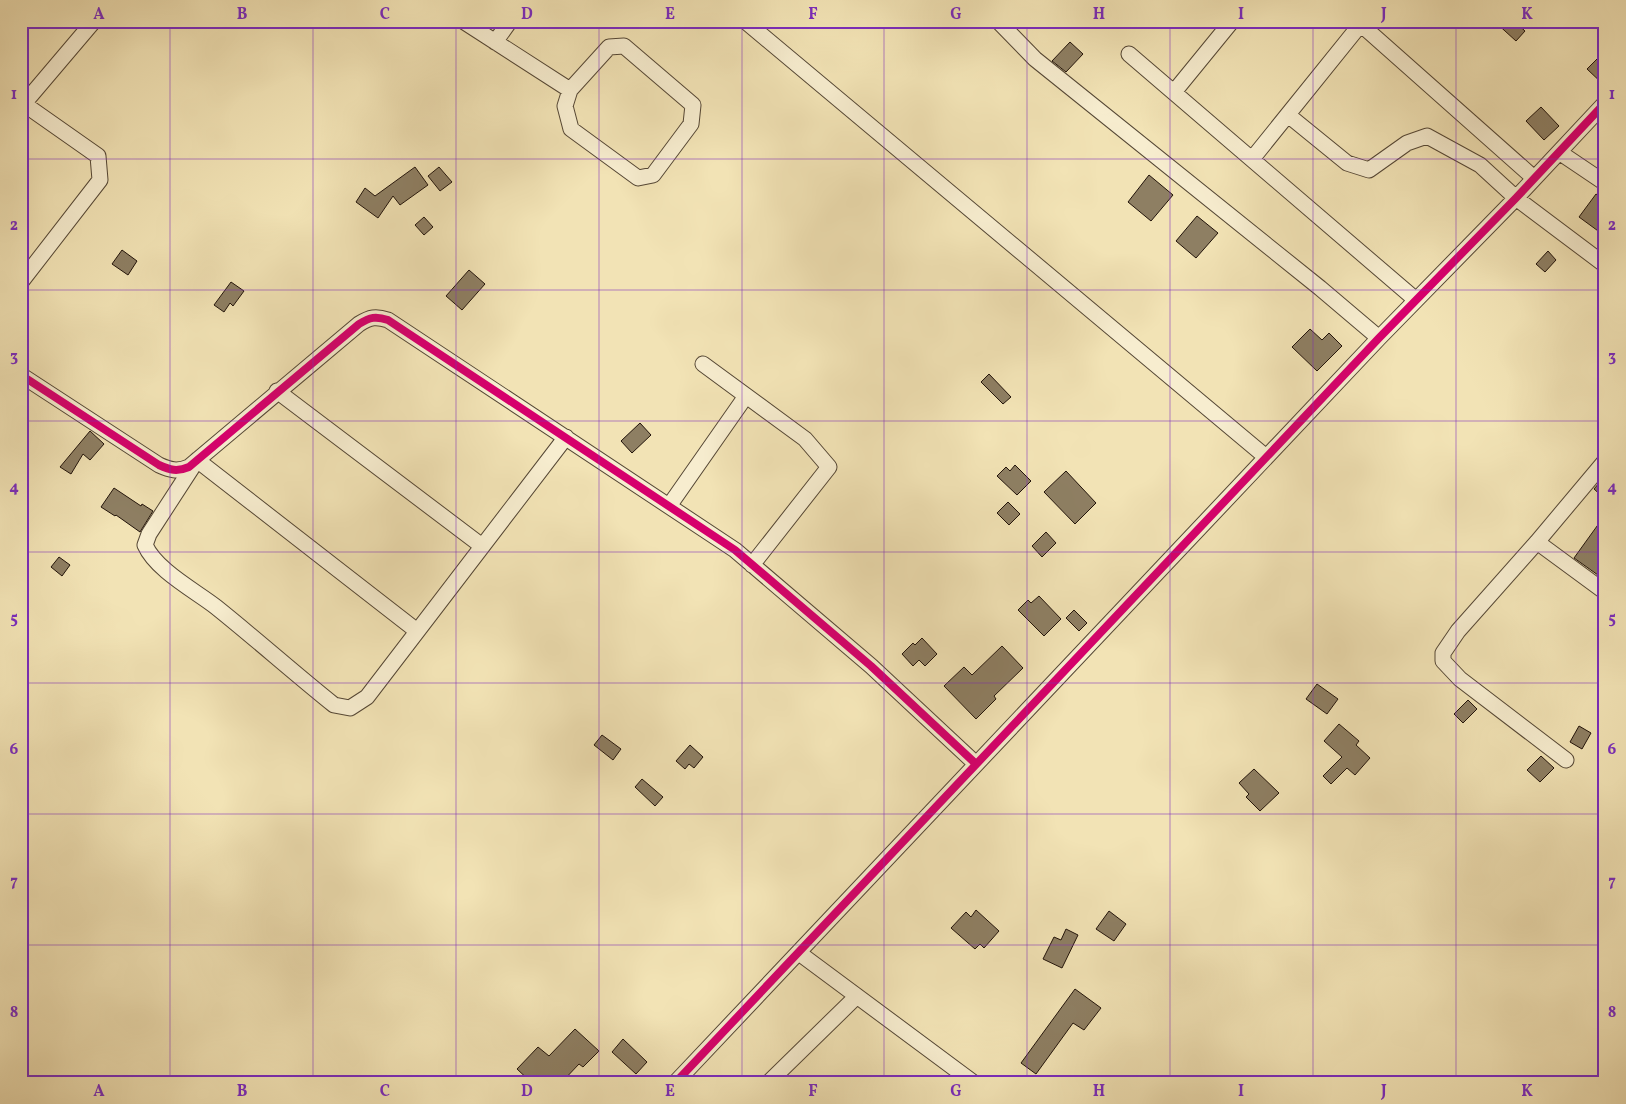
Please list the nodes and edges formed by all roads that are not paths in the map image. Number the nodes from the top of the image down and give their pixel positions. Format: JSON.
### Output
{"nodes":[{"id":1,"x":94,"y":21,"type":"edge"},
{"id":2,"x":463,"y":21,"type":"edge"},
{"id":3,"x":510,"y":21,"type":"edge"},
{"id":4,"x":745,"y":21,"type":"edge"},
{"id":5,"x":998,"y":21,"type":"edge"},
{"id":6,"x":1232,"y":21,"type":"edge"},
{"id":7,"x":1359,"y":23,"type":"edge"},
{"id":8,"x":495,"y":42,"type":"junction"},
{"id":9,"x":1130,"y":54,"type":"dead end"},
{"id":10,"x":570,"y":90,"type":"junction"},
{"id":11,"x":1174,"y":92,"type":"junction"},
{"id":12,"x":1605,"y":103,"type":"edge"},
{"id":13,"x":22,"y":105,"type":"edge"},
{"id":14,"x":1288,"y":114,"type":"junction"},
{"id":15,"x":1559,"y":152,"type":"junction"},
{"id":16,"x":1252,"y":159,"type":"junction"},
{"id":17,"x":1534,"y":178,"type":"junction"},
{"id":18,"x":1605,"y":183,"type":"edge"},
{"id":19,"x":1516,"y":198,"type":"junction"},
{"id":20,"x":1605,"y":265,"type":"edge"},
{"id":21,"x":21,"y":282,"type":"edge"},
{"id":22,"x":1416,"y":300,"type":"junction"},
{"id":23,"x":1379,"y":338,"type":"junction"},
{"id":24,"x":704,"y":364,"type":"dead end"},
{"id":25,"x":21,"y":375,"type":"edge"},
{"id":26,"x":277,"y":391,"type":"junction"},
{"id":27,"x":746,"y":396,"type":"junction"},
{"id":28,"x":566,"y":437,"type":"junction"},
{"id":29,"x":1266,"y":457,"type":"junction"},
{"id":30,"x":196,"y":460,"type":"junction"},
{"id":31,"x":1605,"y":461,"type":"edge"},
{"id":32,"x":669,"y":506,"type":"junction"},
{"id":33,"x":1537,"y":542,"type":"junction"},
{"id":34,"x":482,"y":546,"type":"junction"},
{"id":35,"x":752,"y":566,"type":"junction"},
{"id":36,"x":1605,"y":592,"type":"edge"},
{"id":37,"x":417,"y":631,"type":"junction"},
{"id":38,"x":1566,"y":760,"type":"dead end"},
{"id":39,"x":976,"y":764,"type":"junction"},
{"id":40,"x":799,"y":953,"type":"junction"},
{"id":41,"x":857,"y":996,"type":"junction"},
{"id":42,"x":773,"y":1081,"type":"edge"},
{"id":43,"x":675,"y":1083,"type":"edge"},
{"id":44,"x":974,"y":1083,"type":"edge"}],
"edges":[{"from":1,"to":13,"type":"street"},
{"from":2,"to":8,"type":"street"},
{"from":3,"to":8,"type":"street"},
{"from":4,"to":29,"type":"street"},
{"from":5,"to":23,"type":"street"},
{"from":6,"to":11,"type":"street"},
{"from":7,"to":14,"type":"street"},
{"from":7,"to":17,"type":"street"},
{"from":8,"to":10,"type":"street"},
{"from":9,"to":11,"type":"street"},
{"from":10,"to":10,"type":"street"},
{"from":11,"to":16,"type":"street"},
{"from":12,"to":15,"type":"street"},
{"from":13,"to":21,"type":"street"},
{"from":14,"to":16,"type":"street"},
{"from":14,"to":19,"type":"street"},
{"from":15,"to":17,"type":"street"},
{"from":15,"to":18,"type":"street"},
{"from":16,"to":22,"type":"street"},
{"from":17,"to":19,"type":"street"},
{"from":19,"to":20,"type":"street"},
{"from":19,"to":22,"type":"street"},
{"from":22,"to":23,"type":"street"},
{"from":23,"to":29,"type":"street"},
{"from":24,"to":27,"type":"street"},
{"from":25,"to":30,"type":"street"},
{"from":26,"to":28,"type":"street"},
{"from":26,"to":30,"type":"street"},
{"from":26,"to":34,"type":"street"},
{"from":27,"to":32,"type":"street"},
{"from":27,"to":35,"type":"street"},
{"from":28,"to":32,"type":"street"},
{"from":28,"to":34,"type":"street"},
{"from":29,"to":39,"type":"street"},
{"from":30,"to":37,"type":"street"},
{"from":30,"to":37,"type":"street"},
{"from":31,"to":33,"type":"street"},
{"from":32,"to":35,"type":"street"},
{"from":33,"to":36,"type":"street"},
{"from":33,"to":38,"type":"street"},
{"from":34,"to":37,"type":"street"},
{"from":35,"to":39,"type":"street"},
{"from":39,"to":40,"type":"street"},
{"from":40,"to":41,"type":"street"},
{"from":40,"to":43,"type":"street"},
{"from":41,"to":42,"type":"street"},
{"from":41,"to":44,"type":"street"}]}
